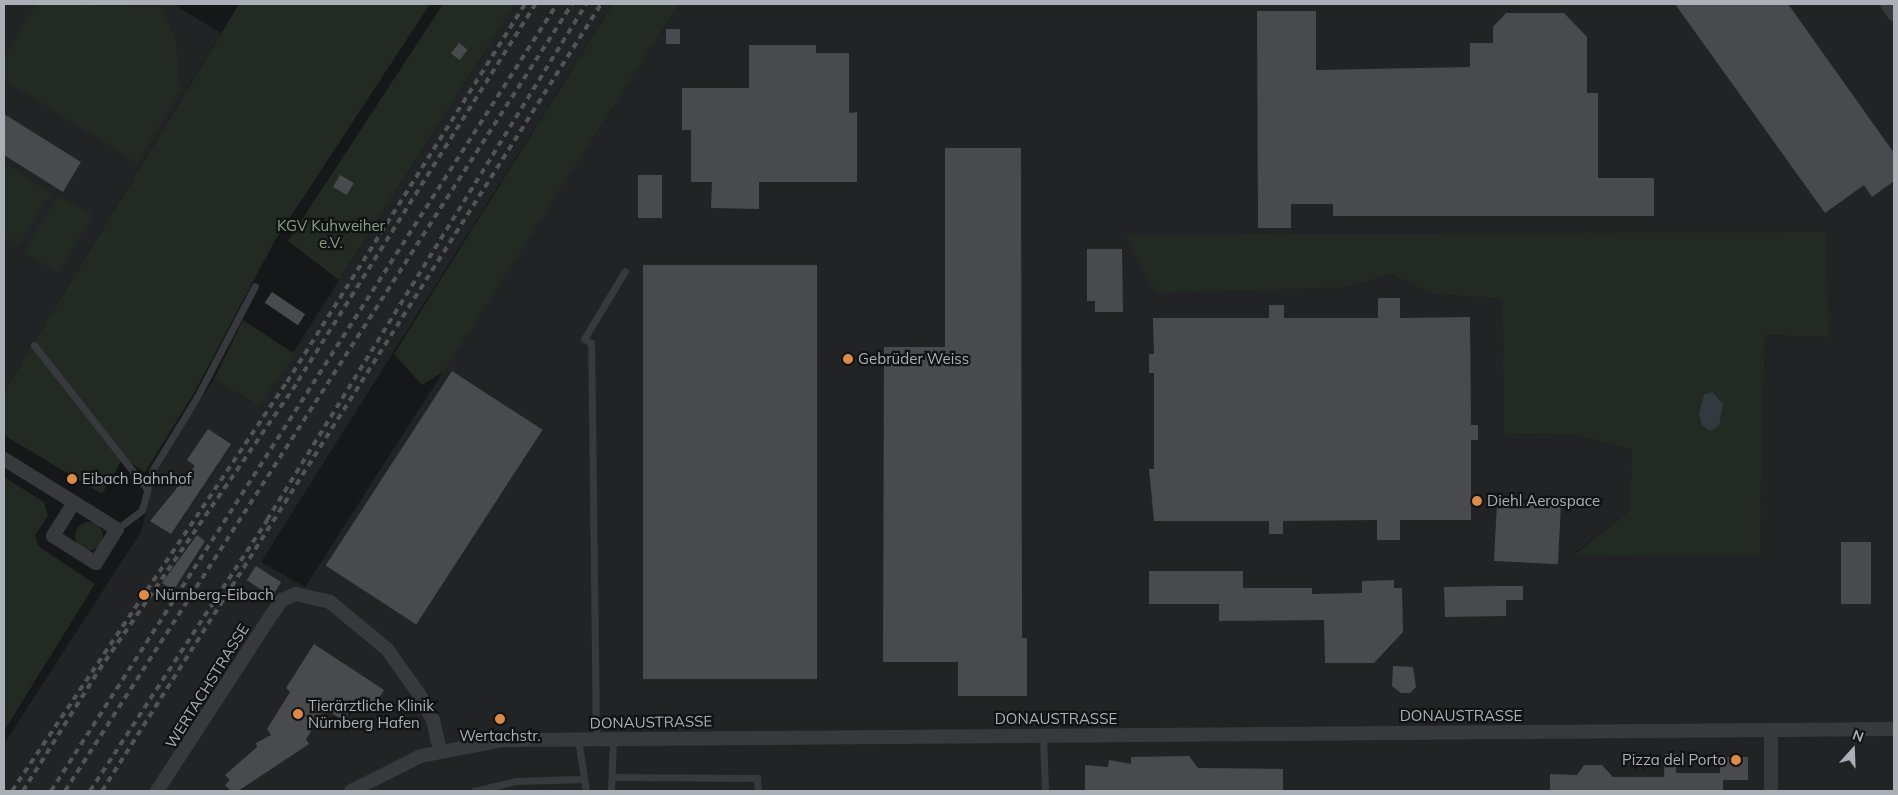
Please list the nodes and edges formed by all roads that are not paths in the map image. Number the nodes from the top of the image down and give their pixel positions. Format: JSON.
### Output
{"nodes":[{"id":1,"x":1887,"y":4,"type":"edge"},
{"id":2,"x":1894,"y":14,"type":"edge"},
{"id":3,"x":625,"y":271,"type":"dead end"},
{"id":4,"x":255,"y":286,"type":"dead end"},
{"id":5,"x":34,"y":345,"type":"dead end"},
{"id":6,"x":4,"y":459,"type":"edge"},
{"id":7,"x":147,"y":490,"type":"junction"},
{"id":8,"x":74,"y":503,"type":"junction"},
{"id":9,"x":117,"y":529,"type":"junction"},
{"id":10,"x":1894,"y":729,"type":"edge"},
{"id":11,"x":1771,"y":730,"type":"junction"},
{"id":12,"x":1043,"y":736,"type":"junction"},
{"id":13,"x":578,"y":739,"type":"junction"},
{"id":14,"x":596,"y":739,"type":"junction"},
{"id":15,"x":613,"y":739,"type":"junction"},
{"id":16,"x":440,"y":751,"type":"junction"},
{"id":17,"x":612,"y":777,"type":"junction"},
{"id":18,"x":583,"y":779,"type":"junction"},
{"id":19,"x":157,"y":791,"type":"edge"},
{"id":20,"x":351,"y":791,"type":"edge"},
{"id":21,"x":474,"y":791,"type":"edge"},
{"id":22,"x":586,"y":791,"type":"edge"},
{"id":23,"x":611,"y":791,"type":"edge"},
{"id":24,"x":758,"y":791,"type":"edge"},
{"id":25,"x":1045,"y":791,"type":"edge"},
{"id":26,"x":1771,"y":791,"type":"edge"}],
"edges":[{"from":1,"to":2,"type":"street"},
{"from":3,"to":14,"type":"lane"},
{"from":4,"to":7,"type":"lane"},
{"from":5,"to":7,"type":"lane"},
{"from":6,"to":8,"type":"street"},
{"from":7,"to":9,"type":"lane"},
{"from":8,"to":9,"type":"street"},
{"from":8,"to":9,"type":"street"},
{"from":10,"to":11,"type":"street","name":"DONAUSTRASSE"},
{"from":11,"to":12,"type":"street","name":"DONAUSTRASSE"},
{"from":11,"to":26,"type":"street"},
{"from":12,"to":15,"type":"street","name":"DONAUSTRASSE"},
{"from":12,"to":25,"type":"lane"},
{"from":13,"to":14,"type":"street","name":"DONAUSTRASSE"},
{"from":13,"to":16,"type":"street","name":"DONAUSTRASSE"},
{"from":13,"to":18,"type":"lane"},
{"from":14,"to":15,"type":"street","name":"DONAUSTRASSE"},
{"from":15,"to":17,"type":"lane"},
{"from":16,"to":19,"type":"street","name":"WERTACHSTRASSE"},
{"from":16,"to":20,"type":"street","name":"DONAUSTRASSE"},
{"from":17,"to":23,"type":"lane"},
{"from":17,"to":24,"type":"lane"},
{"from":18,"to":21,"type":"lane"},
{"from":18,"to":22,"type":"lane"}]}
